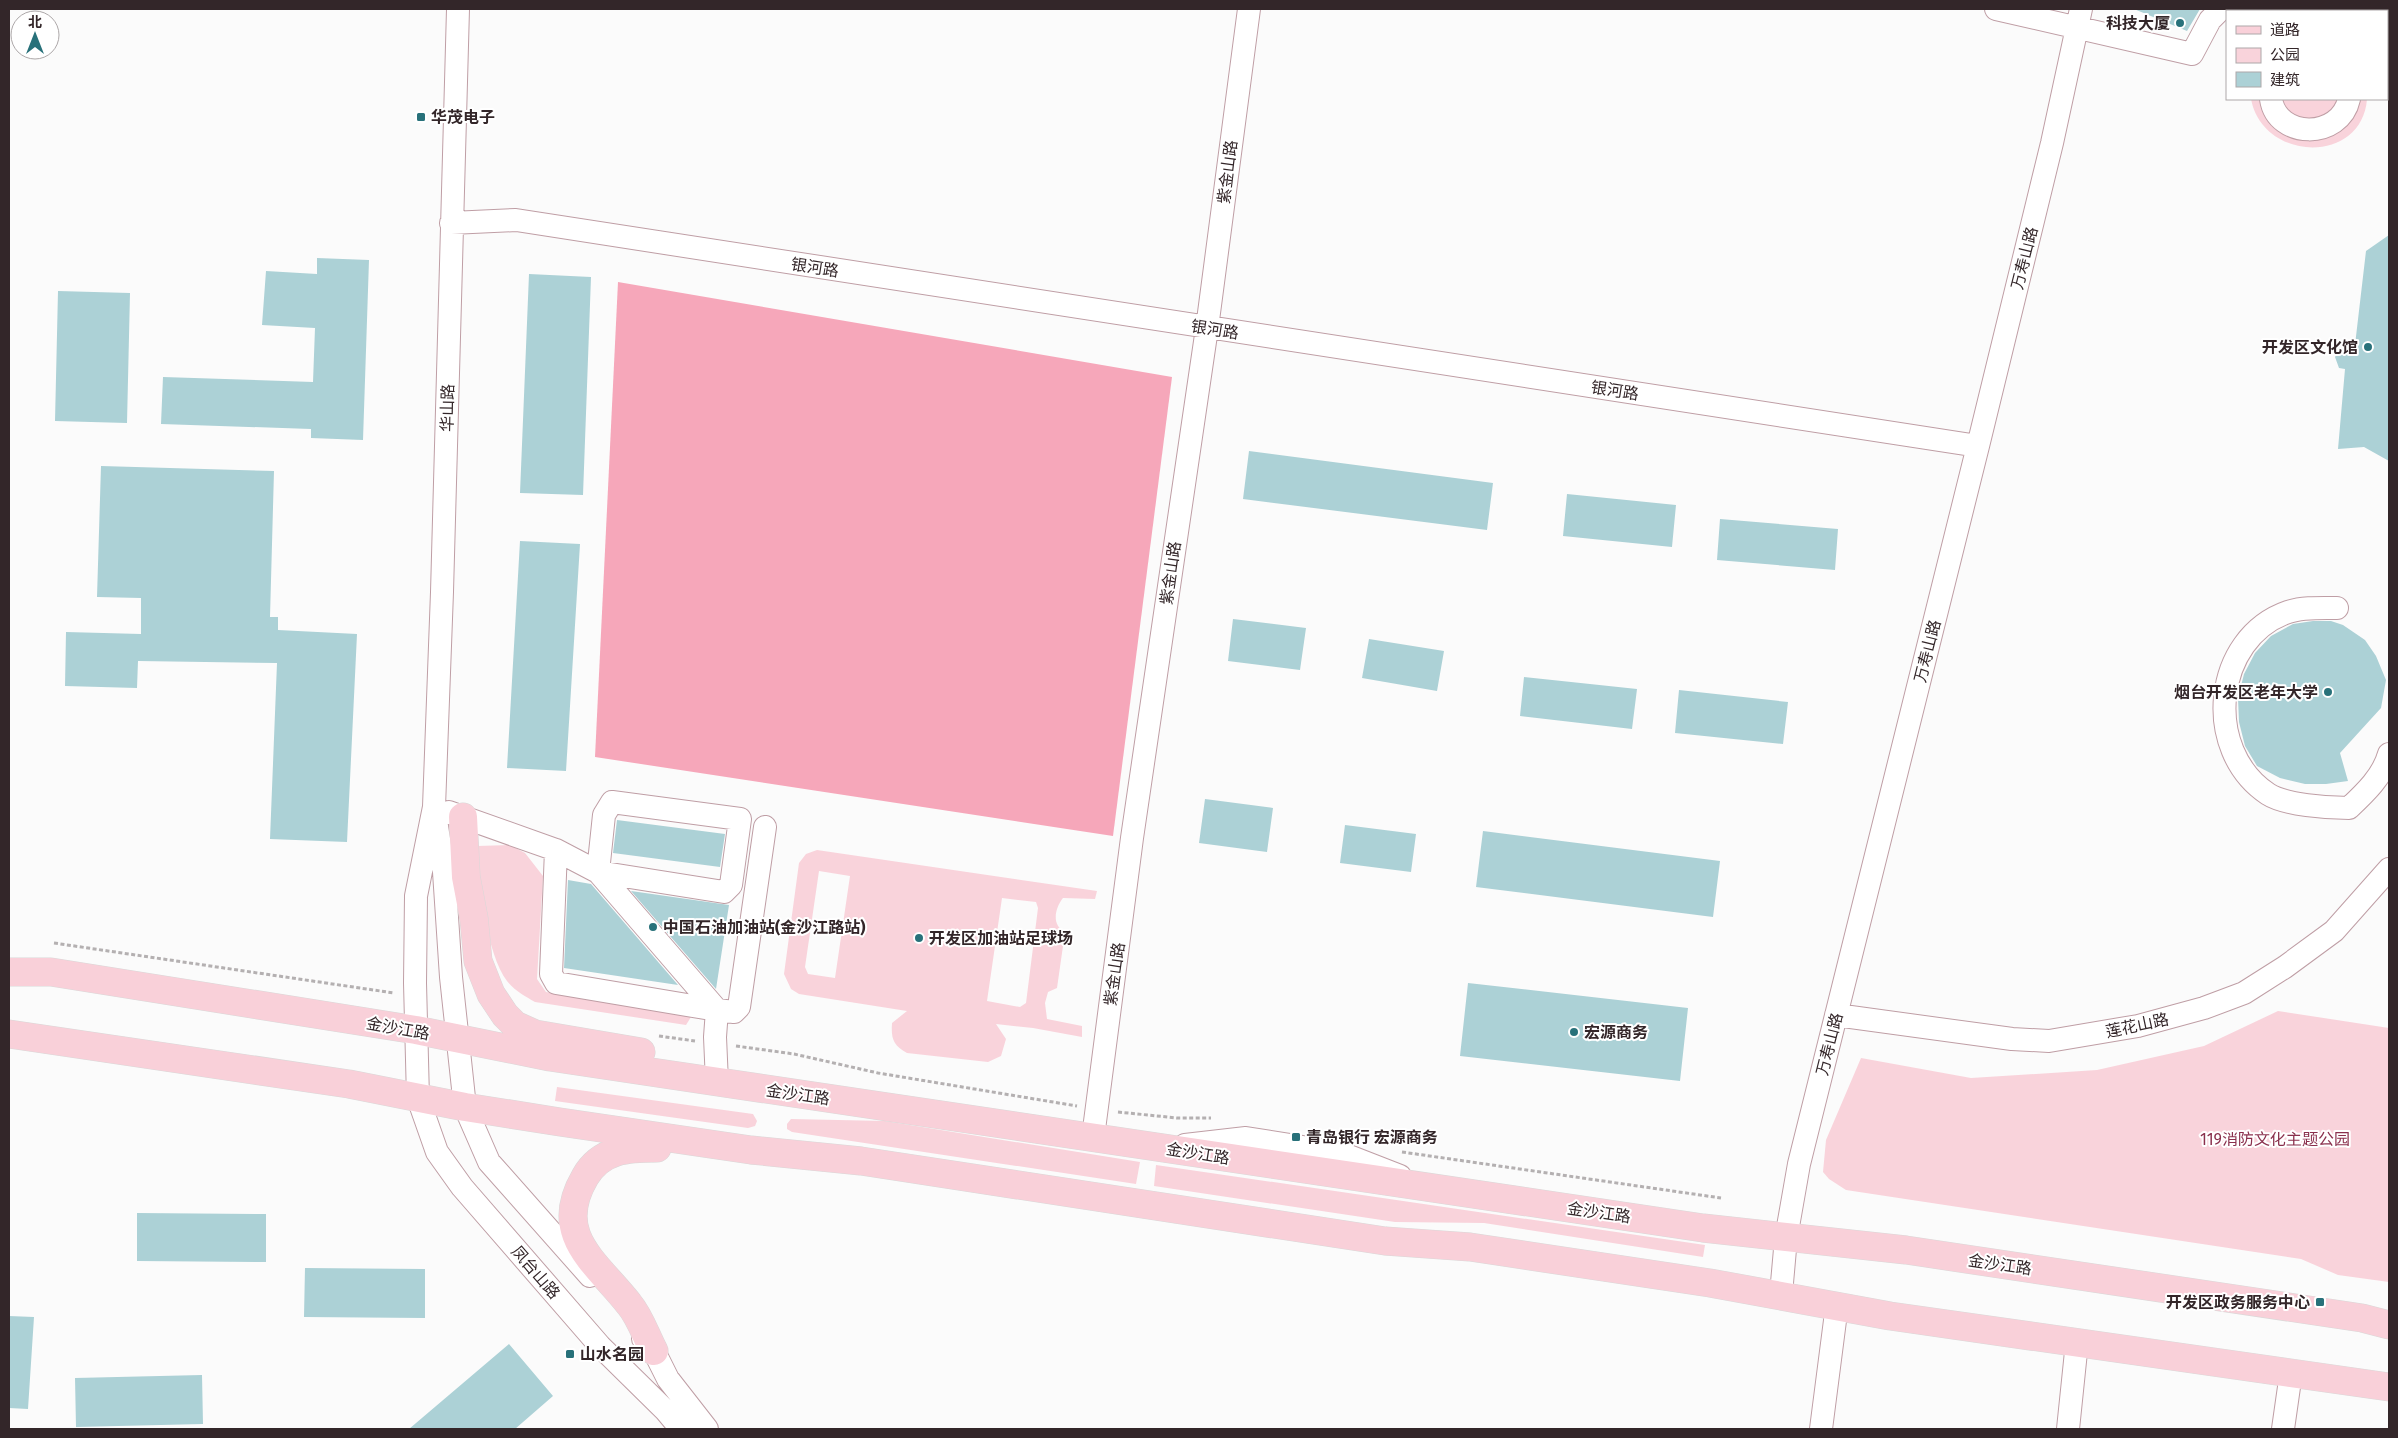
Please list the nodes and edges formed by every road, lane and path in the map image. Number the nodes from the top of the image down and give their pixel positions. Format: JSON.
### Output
{"nodes":[{"id":1,"x":458,"y":9,"type":"edge"},
{"id":2,"x":1248,"y":9,"type":"edge"},
{"id":3,"x":1996,"y":9,"type":"edge"},
{"id":4,"x":2221,"y":9,"type":"edge"},
{"id":5,"x":2078,"y":18,"type":"edge"},
{"id":6,"x":2349,"y":100,"type":"edge"},
{"id":7,"x":2270,"y":112,"type":"edge"},
{"id":8,"x":451,"y":223,"type":"junction"},
{"id":9,"x":1207,"y":328,"type":"junction"},
{"id":10,"x":1978,"y":446,"type":"junction"},
{"id":11,"x":2337,"y":608,"type":"dead end"},
{"id":12,"x":2389,"y":754,"type":"edge"},
{"id":13,"x":434,"y":807,"type":"junction"},
{"id":14,"x":463,"y":817,"type":"junction"},
{"id":15,"x":765,"y":827,"type":"dead end"},
{"id":16,"x":556,"y":850,"type":"junction"},
{"id":17,"x":2389,"y":870,"type":"edge"},
{"id":18,"x":598,"y":872,"type":"junction"},
{"id":19,"x":54,"y":942,"type":"dead end"},
{"id":20,"x":9,"y":972,"type":"edge"},
{"id":21,"x":416,"y":996,"type":"junction"},
{"id":22,"x":718,"y":1010,"type":"junction"},
{"id":23,"x":1836,"y":1015,"type":"junction"},
{"id":24,"x":416,"y":1030,"type":"junction"},
{"id":25,"x":9,"y":1034,"type":"edge"},
{"id":26,"x":656,"y":1036,"type":"dead end"},
{"id":27,"x":457,"y":1038,"type":"junction"},
{"id":28,"x":715,"y":1044,"type":"junction"},
{"id":29,"x":717,"y":1082,"type":"junction"},
{"id":30,"x":418,"y":1098,"type":"junction"},
{"id":31,"x":465,"y":1107,"type":"junction"},
{"id":32,"x":1097,"y":1109,"type":"junction"},
{"id":33,"x":1213,"y":1118,"type":"dead end"},
{"id":34,"x":1093,"y":1137,"type":"junction"},
{"id":35,"x":751,"y":1150,"type":"junction"},
{"id":36,"x":1393,"y":1150,"type":"dead end"},
{"id":37,"x":1721,"y":1198,"type":"dead end"},
{"id":38,"x":1786,"y":1238,"type":"junction"},
{"id":39,"x":1781,"y":1294,"type":"junction"},
{"id":40,"x":1836,"y":1305,"type":"junction"},
{"id":41,"x":2389,"y":1325,"type":"edge"},
{"id":42,"x":2076,"y":1342,"type":"junction"},
{"id":43,"x":654,"y":1351,"type":"junction"},
{"id":44,"x":2291,"y":1373,"type":"junction"},
{"id":45,"x":2389,"y":1387,"type":"edge"},
{"id":46,"x":681,"y":1429,"type":"edge"},
{"id":47,"x":707,"y":1429,"type":"edge"},
{"id":48,"x":1821,"y":1429,"type":"edge"},
{"id":49,"x":2068,"y":1429,"type":"edge"},
{"id":50,"x":2283,"y":1429,"type":"edge"}],
"edges":[{"from":1,"to":8,"type":"street","name":"华山路"},
{"from":2,"to":9,"type":"street","name":"紫金山路"},
{"from":3,"to":5,"type":"street"},
{"from":4,"to":5,"type":"street"},
{"from":5,"to":10,"type":"street","name":"万寿山路"},
{"from":6,"to":7,"type":"street"},
{"from":8,"to":9,"type":"street","name":"银河路"},
{"from":8,"to":13,"type":"street","name":"华山路"},
{"from":9,"to":10,"type":"street","name":"银河路"},
{"from":9,"to":32,"type":"street","name":"紫金山路"},
{"from":10,"to":23,"type":"street","name":"万寿山路"},
{"from":11,"to":12,"type":"street"},
{"from":13,"to":14,"type":"street"},
{"from":13,"to":21,"type":"street","name":"凤台山路"},
{"from":13,"to":27,"type":"street"},
{"from":14,"to":16,"type":"street"},
{"from":14,"to":29,"type":"main road"},
{"from":15,"to":22,"type":"street"},
{"from":16,"to":18,"type":"street"},
{"from":16,"to":22,"type":"street"},
{"from":17,"to":23,"type":"street","name":"莲花山路"},
{"from":18,"to":18,"type":"street"},
{"from":18,"to":22,"type":"street"},
{"from":19,"to":21,"type":"path"},
{"from":20,"to":24,"type":"main road","name":"金沙江路"},
{"from":21,"to":24,"type":"street","name":"凤台山路"},
{"from":22,"to":28,"type":"street"},
{"from":23,"to":38,"type":"street","name":"万寿山路"},
{"from":24,"to":27,"type":"main road","name":"金沙江路"},
{"from":24,"to":30,"type":"street","name":"凤台山路"},
{"from":25,"to":30,"type":"main road"},
{"from":26,"to":28,"type":"path"},
{"from":27,"to":29,"type":"main road","name":"金沙江路"},
{"from":27,"to":31,"type":"street"},
{"from":28,"to":29,"type":"street"},
{"from":28,"to":32,"type":"path"},
{"from":29,"to":34,"type":"main road","name":"金沙江路"},
{"from":30,"to":31,"type":"main road"},
{"from":30,"to":46,"type":"street","name":"凤台山路"},
{"from":31,"to":35,"type":"main road"},
{"from":31,"to":43,"type":"street"},
{"from":32,"to":33,"type":"path"},
{"from":32,"to":34,"type":"street","name":"紫金山路"},
{"from":34,"to":38,"type":"main road","name":"金沙江路"},
{"from":35,"to":39,"type":"main road"},
{"from":35,"to":43,"type":"main road"},
{"from":36,"to":37,"type":"path"},
{"from":38,"to":39,"type":"street","name":"万寿山路"},
{"from":38,"to":41,"type":"main road","name":"金沙江路"},
{"from":39,"to":40,"type":"main road"},
{"from":40,"to":42,"type":"main road"},
{"from":40,"to":48,"type":"street"},
{"from":42,"to":44,"type":"main road"},
{"from":42,"to":49,"type":"street"},
{"from":43,"to":47,"type":"street"},
{"from":44,"to":45,"type":"main road"},
{"from":44,"to":50,"type":"street"}]}
